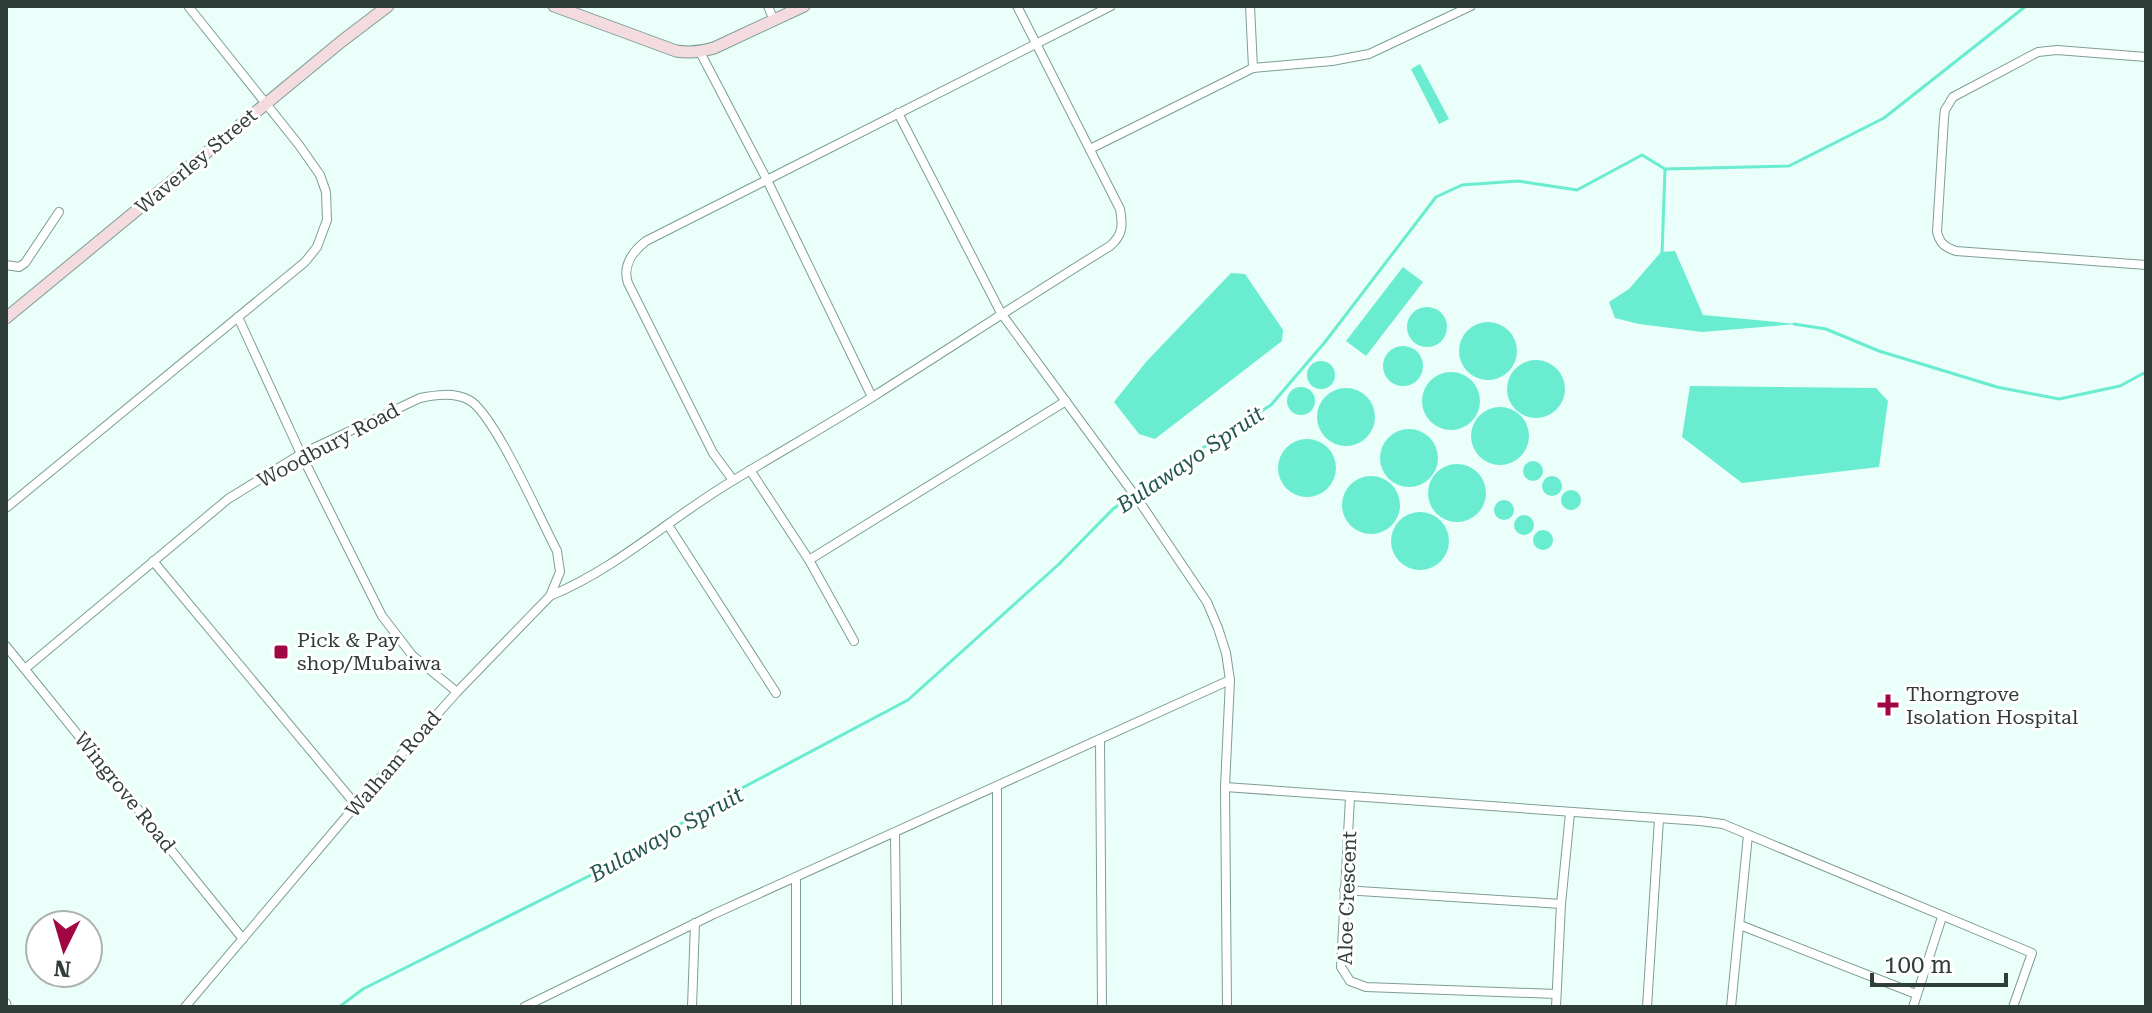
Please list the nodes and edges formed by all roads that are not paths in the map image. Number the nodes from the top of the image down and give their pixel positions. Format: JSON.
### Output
{"nodes":[{"id":1,"x":188,"y":6,"type":"edge"},
{"id":2,"x":388,"y":6,"type":"edge"},
{"id":3,"x":554,"y":6,"type":"edge"},
{"id":4,"x":768,"y":6,"type":"edge"},
{"id":5,"x":804,"y":6,"type":"edge"},
{"id":6,"x":1017,"y":6,"type":"edge"},
{"id":7,"x":1111,"y":6,"type":"edge"},
{"id":8,"x":1250,"y":6,"type":"edge"},
{"id":9,"x":1471,"y":6,"type":"edge"},
{"id":10,"x":774,"y":21,"type":"junction"},
{"id":11,"x":1034,"y":44,"type":"junction"},
{"id":12,"x":700,"y":52,"type":"junction"},
{"id":13,"x":2146,"y":57,"type":"edge"},
{"id":14,"x":1253,"y":68,"type":"junction"},
{"id":15,"x":266,"y":103,"type":"junction"},
{"id":16,"x":898,"y":113,"type":"junction"},
{"id":17,"x":1090,"y":149,"type":"junction"},
{"id":18,"x":767,"y":180,"type":"junction"},
{"id":19,"x":59,"y":212,"type":"dead end"},
{"id":20,"x":6,"y":265,"type":"edge"},
{"id":21,"x":2146,"y":265,"type":"edge"},
{"id":22,"x":1001,"y":313,"type":"junction"},
{"id":23,"x":238,"y":317,"type":"junction"},
{"id":24,"x":6,"y":318,"type":"edge"},
{"id":25,"x":872,"y":397,"type":"junction"},
{"id":26,"x":1066,"y":401,"type":"junction"},
{"id":27,"x":301,"y":454,"type":"junction"},
{"id":28,"x":750,"y":470,"type":"junction"},
{"id":29,"x":733,"y":480,"type":"junction"},
{"id":30,"x":6,"y":508,"type":"edge"},
{"id":31,"x":668,"y":525,"type":"junction"},
{"id":32,"x":809,"y":560,"type":"junction"},
{"id":33,"x":153,"y":561,"type":"junction"},
{"id":34,"x":550,"y":596,"type":"junction"},
{"id":35,"x":854,"y":641,"type":"dead end"},
{"id":36,"x":6,"y":646,"type":"edge"},
{"id":37,"x":26,"y":668,"type":"junction"},
{"id":38,"x":1230,"y":680,"type":"junction"},
{"id":39,"x":457,"y":692,"type":"junction"},
{"id":40,"x":776,"y":693,"type":"dead end"},
{"id":41,"x":1100,"y":739,"type":"junction"},
{"id":42,"x":1225,"y":787,"type":"junction"},
{"id":43,"x":997,"y":788,"type":"junction"},
{"id":44,"x":1350,"y":797,"type":"junction"},
{"id":45,"x":356,"y":805,"type":"junction"},
{"id":46,"x":1570,"y":813,"type":"junction"},
{"id":47,"x":1659,"y":819,"type":"junction"},
{"id":48,"x":895,"y":834,"type":"junction"},
{"id":49,"x":1748,"y":835,"type":"junction"},
{"id":50,"x":796,"y":877,"type":"junction"},
{"id":51,"x":1344,"y":890,"type":"junction"},
{"id":52,"x":1561,"y":904,"type":"junction"},
{"id":53,"x":1942,"y":917,"type":"junction"},
{"id":54,"x":695,"y":923,"type":"junction"},
{"id":55,"x":1740,"y":925,"type":"junction"},
{"id":56,"x":243,"y":939,"type":"junction"},
{"id":57,"x":1556,"y":994,"type":"junction"},
{"id":58,"x":1916,"y":994,"type":"junction"},
{"id":59,"x":185,"y":1007,"type":"edge"},
{"id":60,"x":524,"y":1007,"type":"edge"},
{"id":61,"x":692,"y":1007,"type":"edge"},
{"id":62,"x":796,"y":1007,"type":"edge"},
{"id":63,"x":897,"y":1007,"type":"edge"},
{"id":64,"x":997,"y":1007,"type":"edge"},
{"id":65,"x":1102,"y":1007,"type":"edge"},
{"id":66,"x":1227,"y":1007,"type":"edge"},
{"id":67,"x":1556,"y":1007,"type":"edge"},
{"id":68,"x":1647,"y":1007,"type":"edge"},
{"id":69,"x":1731,"y":1007,"type":"edge"},
{"id":70,"x":1913,"y":1007,"type":"edge"},
{"id":71,"x":2013,"y":1007,"type":"edge"}],
"edges":[{"from":1,"to":15,"type":"street"},
{"from":2,"to":15,"type":"street","name":"Waverley Street"},
{"from":3,"to":12,"type":"street"},
{"from":4,"to":10,"type":"street"},
{"from":5,"to":10,"type":"street"},
{"from":6,"to":11,"type":"street"},
{"from":7,"to":11,"type":"street"},
{"from":8,"to":14,"type":"street"},
{"from":9,"to":14,"type":"street"},
{"from":10,"to":12,"type":"street"},
{"from":11,"to":16,"type":"street"},
{"from":11,"to":17,"type":"street"},
{"from":12,"to":18,"type":"street"},
{"from":13,"to":21,"type":"street"},
{"from":14,"to":17,"type":"street"},
{"from":15,"to":23,"type":"street"},
{"from":15,"to":24,"type":"street","name":"Waverley Street"},
{"from":16,"to":18,"type":"street"},
{"from":16,"to":22,"type":"street"},
{"from":17,"to":22,"type":"street"},
{"from":18,"to":25,"type":"street"},
{"from":18,"to":29,"type":"street"},
{"from":19,"to":20,"type":"street"},
{"from":22,"to":25,"type":"street"},
{"from":22,"to":26,"type":"street"},
{"from":23,"to":27,"type":"street"},
{"from":23,"to":30,"type":"street"},
{"from":25,"to":28,"type":"street"},
{"from":26,"to":32,"type":"street"},
{"from":26,"to":38,"type":"street"},
{"from":27,"to":33,"type":"street","name":"Woodbury Road"},
{"from":27,"to":34,"type":"street","name":"Woodbury Road"},
{"from":27,"to":39,"type":"street"},
{"from":28,"to":29,"type":"street"},
{"from":28,"to":32,"type":"street"},
{"from":29,"to":31,"type":"street"},
{"from":31,"to":34,"type":"street"},
{"from":31,"to":40,"type":"street"},
{"from":32,"to":35,"type":"street"},
{"from":33,"to":37,"type":"street","name":"Woodbury Road"},
{"from":33,"to":45,"type":"street"},
{"from":34,"to":39,"type":"street","name":"Walham Road"},
{"from":36,"to":37,"type":"street","name":"Wingrove Road"},
{"from":37,"to":56,"type":"street","name":"Wingrove Road"},
{"from":38,"to":41,"type":"street"},
{"from":38,"to":42,"type":"street"},
{"from":39,"to":45,"type":"street","name":"Walham Road"},
{"from":41,"to":43,"type":"street"},
{"from":41,"to":65,"type":"street"},
{"from":42,"to":44,"type":"street"},
{"from":42,"to":66,"type":"street"},
{"from":43,"to":48,"type":"street"},
{"from":43,"to":64,"type":"street"},
{"from":44,"to":46,"type":"street"},
{"from":44,"to":51,"type":"street","name":"Aloe Crescent"},
{"from":45,"to":56,"type":"street","name":"Walham Road"},
{"from":46,"to":47,"type":"street"},
{"from":46,"to":52,"type":"street"},
{"from":47,"to":49,"type":"street"},
{"from":47,"to":68,"type":"street"},
{"from":48,"to":50,"type":"street"},
{"from":48,"to":63,"type":"street"},
{"from":49,"to":53,"type":"street"},
{"from":49,"to":55,"type":"street"},
{"from":50,"to":54,"type":"street"},
{"from":50,"to":62,"type":"street"},
{"from":51,"to":52,"type":"street"},
{"from":51,"to":57,"type":"street","name":"Aloe Crescent"},
{"from":52,"to":57,"type":"street"},
{"from":53,"to":58,"type":"street"},
{"from":53,"to":71,"type":"street"},
{"from":54,"to":60,"type":"street"},
{"from":54,"to":61,"type":"street"},
{"from":55,"to":58,"type":"street"},
{"from":55,"to":69,"type":"street"},
{"from":56,"to":59,"type":"street","name":"Walham Road"},
{"from":57,"to":67,"type":"street"},
{"from":58,"to":70,"type":"street"}]}
